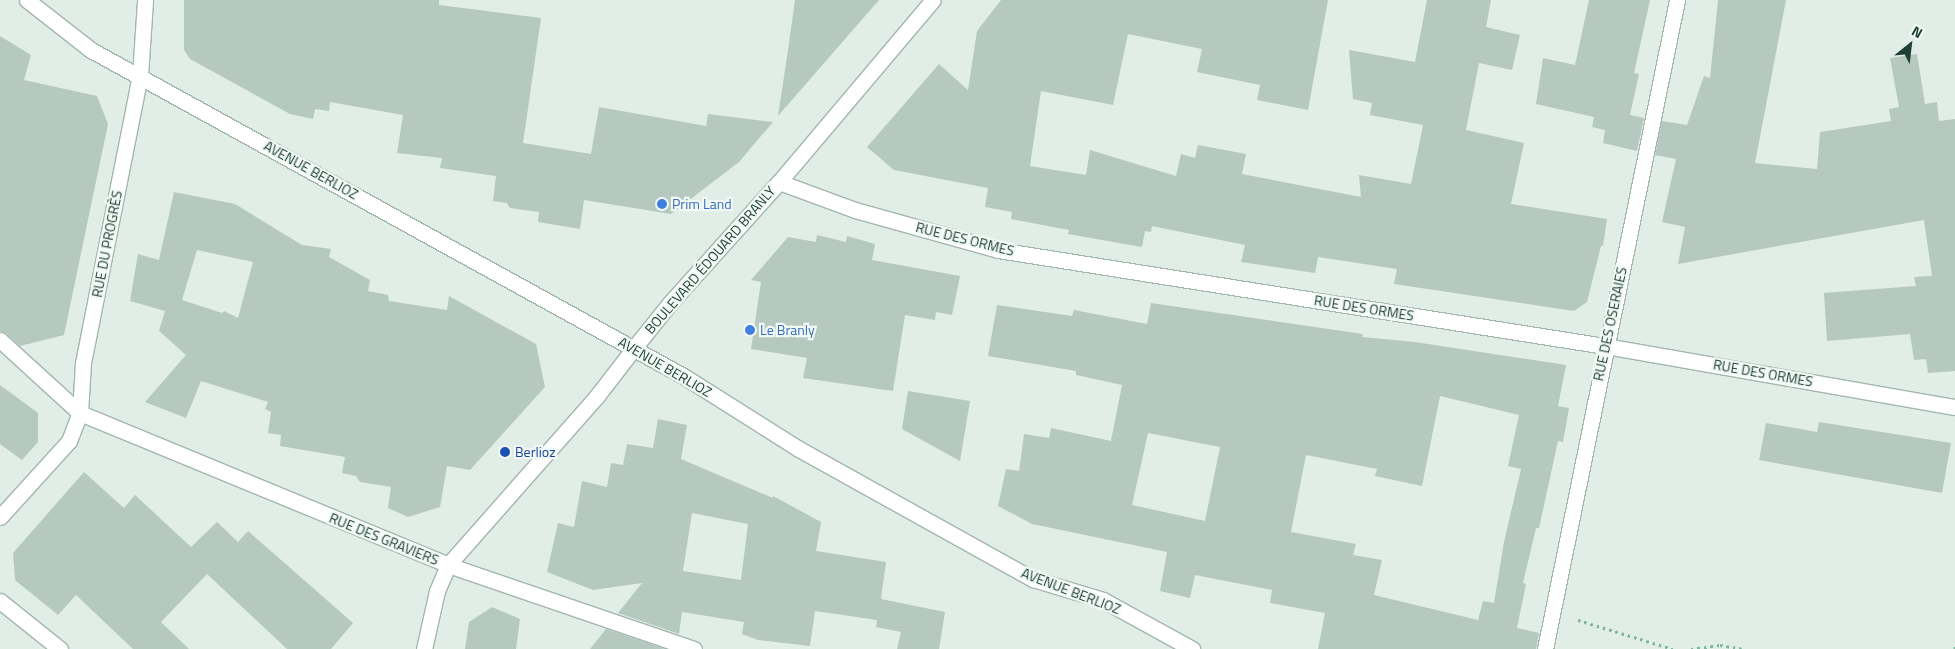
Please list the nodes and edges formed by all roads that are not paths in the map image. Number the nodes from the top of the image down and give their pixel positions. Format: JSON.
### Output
{"nodes":[{"id":1,"x":27,"y":0,"type":"edge"},
{"id":2,"x":145,"y":0,"type":"edge"},
{"id":3,"x":933,"y":0,"type":"edge"},
{"id":4,"x":1677,"y":0,"type":"edge"},
{"id":5,"x":140,"y":76,"type":"junction"},
{"id":6,"x":779,"y":182,"type":"junction"},
{"id":7,"x":0,"y":340,"type":"edge"},
{"id":8,"x":1605,"y":346,"type":"junction"},
{"id":9,"x":634,"y":348,"type":"junction"},
{"id":10,"x":1955,"y":407,"type":"edge"},
{"id":11,"x":80,"y":412,"type":"junction"},
{"id":12,"x":0,"y":517,"type":"edge"},
{"id":13,"x":448,"y":565,"type":"junction"},
{"id":14,"x":0,"y":601,"type":"edge"},
{"id":15,"x":60,"y":649,"type":"edge"},
{"id":16,"x":424,"y":649,"type":"edge"},
{"id":17,"x":694,"y":649,"type":"edge"},
{"id":18,"x":1192,"y":649,"type":"edge"},
{"id":19,"x":1545,"y":649,"type":"edge"}],
"edges":[{"from":1,"to":5,"type":"street","name":"AVENUE BERLIOZ"},
{"from":2,"to":5,"type":"street","name":"RUE DU PROGRÈS"},
{"from":3,"to":6,"type":"street","name":"BOULEVARD ÉDOUARD BRANLY"},
{"from":4,"to":8,"type":"street","name":"RUE DES OSERAIES"},
{"from":5,"to":9,"type":"street","name":"AVENUE BERLIOZ"},
{"from":5,"to":11,"type":"street","name":"RUE DU PROGRÈS"},
{"from":6,"to":8,"type":"street","name":"RUE DES ORMES"},
{"from":6,"to":9,"type":"street","name":"BOULEVARD ÉDOUARD BRANLY"},
{"from":7,"to":11,"type":"street","name":"RUE DES GRAVIERS"},
{"from":8,"to":10,"type":"street","name":"RUE DES ORMES"},
{"from":8,"to":19,"type":"street","name":"RUE DES OSERAIES"},
{"from":9,"to":13,"type":"street","name":"BOULEVARD ÉDOUARD BRANLY"},
{"from":9,"to":18,"type":"street","name":"AVENUE BERLIOZ"},
{"from":11,"to":12,"type":"street","name":"RUE DU PROGRÈS"},
{"from":11,"to":13,"type":"street","name":"RUE DES GRAVIERS"},
{"from":13,"to":16,"type":"street","name":"BOULEVARD ÉDOUARD BRANLY"},
{"from":13,"to":17,"type":"street","name":"RUE DES GRAVIERS"},
{"from":14,"to":15,"type":"street"}]}
